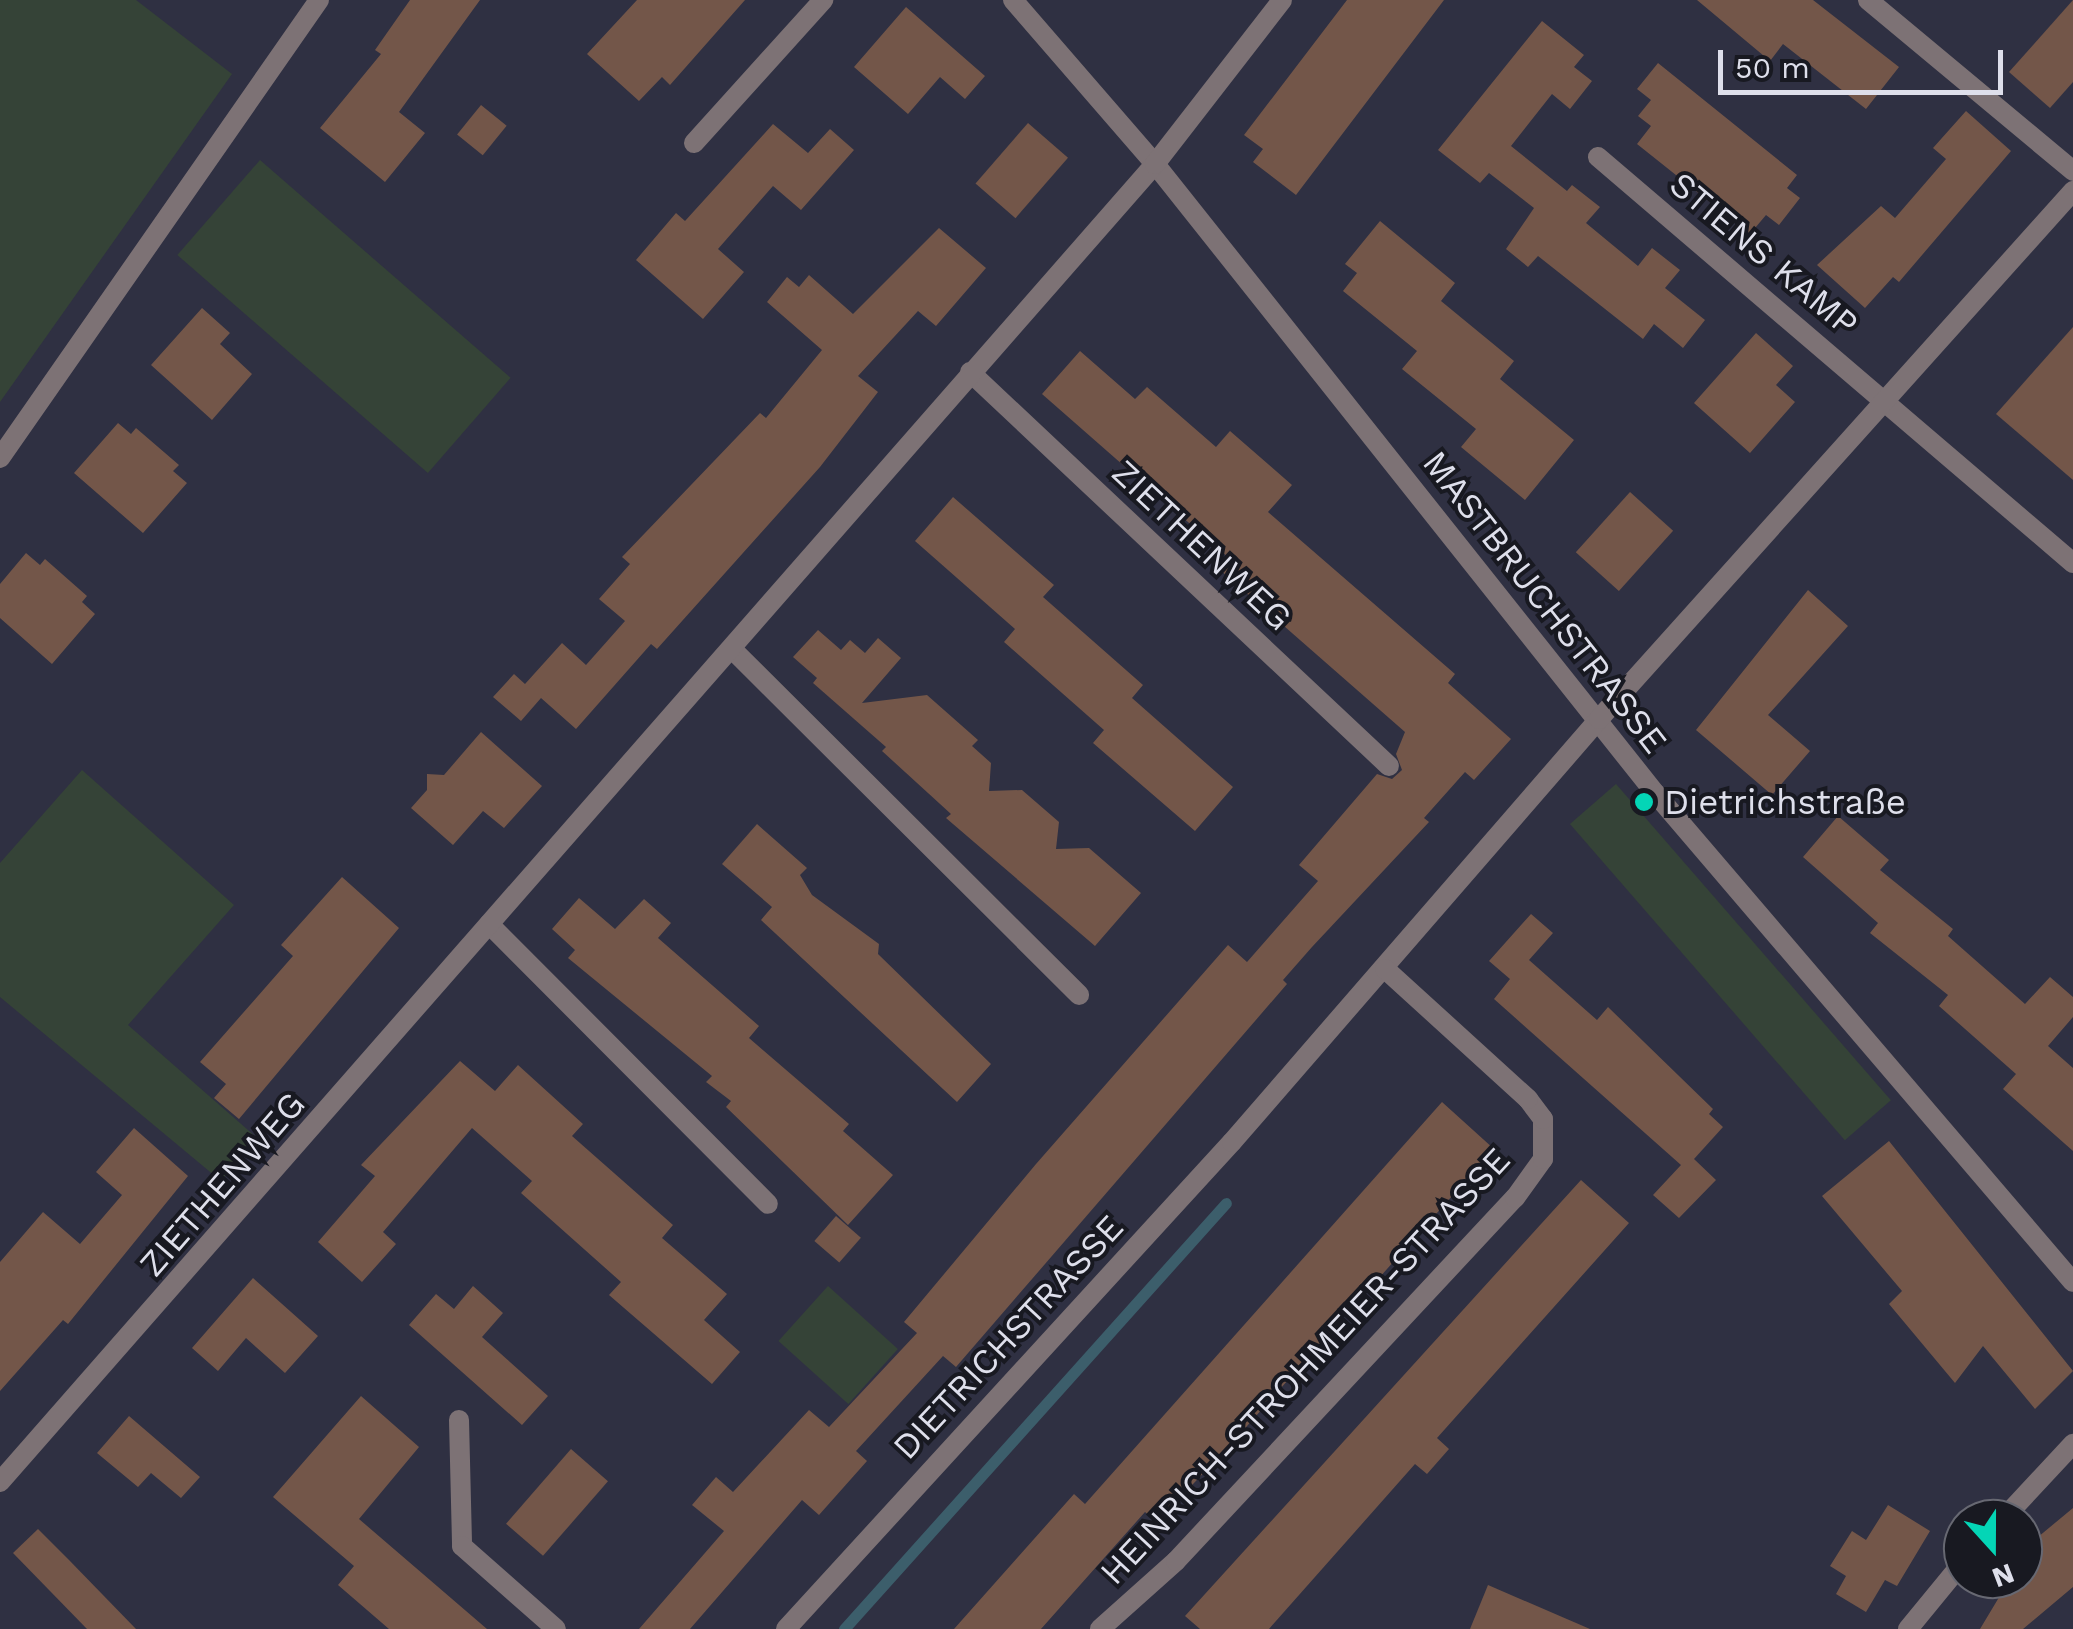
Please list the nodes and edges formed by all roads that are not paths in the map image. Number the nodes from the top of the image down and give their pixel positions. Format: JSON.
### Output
{"nodes":[{"id":1,"x":319,"y":0,"type":"edge"},
{"id":2,"x":823,"y":0,"type":"edge"},
{"id":3,"x":1013,"y":0,"type":"edge"},
{"id":4,"x":1282,"y":0,"type":"edge"},
{"id":5,"x":1868,"y":0,"type":"edge"},
{"id":6,"x":694,"y":143,"type":"dead end"},
{"id":7,"x":1598,"y":157,"type":"dead end"},
{"id":8,"x":1155,"y":164,"type":"junction"},
{"id":9,"x":2073,"y":171,"type":"edge"},
{"id":10,"x":2073,"y":191,"type":"edge"},
{"id":11,"x":970,"y":372,"type":"junction"},
{"id":12,"x":1890,"y":402,"type":"junction"},
{"id":13,"x":0,"y":458,"type":"edge"},
{"id":14,"x":2073,"y":563,"type":"edge"},
{"id":15,"x":732,"y":649,"type":"junction"},
{"id":16,"x":1598,"y":719,"type":"junction"},
{"id":17,"x":1388,"y":766,"type":"dead end"},
{"id":18,"x":488,"y":924,"type":"junction"},
{"id":19,"x":1384,"y":969,"type":"junction"},
{"id":20,"x":1079,"y":995,"type":"dead end"},
{"id":21,"x":768,"y":1204,"type":"dead end"},
{"id":22,"x":2073,"y":1282,"type":"edge"},
{"id":23,"x":460,"y":1420,"type":"dead end"},
{"id":24,"x":2073,"y":1444,"type":"edge"},
{"id":25,"x":0,"y":1482,"type":"edge"},
{"id":26,"x":2022,"y":1499,"type":"edge"},
{"id":27,"x":1943,"y":1586,"type":"edge"},
{"id":28,"x":556,"y":1629,"type":"edge"},
{"id":29,"x":786,"y":1629,"type":"edge"},
{"id":30,"x":1100,"y":1629,"type":"edge"},
{"id":31,"x":1908,"y":1629,"type":"edge"}],
"edges":[{"from":1,"to":13,"type":"street"},
{"from":2,"to":6,"type":"street"},
{"from":3,"to":8,"type":"street","name":"MASTBRUCHSTRASSE"},
{"from":4,"to":8,"type":"street","name":"ZIETHENWEG"},
{"from":5,"to":9,"type":"street"},
{"from":7,"to":12,"type":"street","name":"STIENS KAMP"},
{"from":8,"to":11,"type":"street","name":"ZIETHENWEG"},
{"from":8,"to":16,"type":"street","name":"MASTBRUCHSTRASSE"},
{"from":10,"to":12,"type":"street","name":"DIETRICHSTRASSE"},
{"from":11,"to":15,"type":"street","name":"ZIETHENWEG"},
{"from":11,"to":17,"type":"street","name":"ZIETHENWEG"},
{"from":12,"to":14,"type":"street","name":"STIENS KAMP"},
{"from":12,"to":16,"type":"street","name":"DIETRICHSTRASSE"},
{"from":15,"to":18,"type":"street","name":"ZIETHENWEG"},
{"from":15,"to":20,"type":"street"},
{"from":16,"to":19,"type":"street","name":"DIETRICHSTRASSE"},
{"from":16,"to":22,"type":"street","name":"MASTBRUCHSTRASSE"},
{"from":18,"to":21,"type":"street"},
{"from":18,"to":25,"type":"street","name":"ZIETHENWEG"},
{"from":19,"to":29,"type":"street","name":"DIETRICHSTRASSE"},
{"from":19,"to":30,"type":"street","name":"HEINRICH-STROHMEIER-STRASSE"},
{"from":23,"to":28,"type":"street"},
{"from":24,"to":26,"type":"street"},
{"from":27,"to":31,"type":"street"}]}
